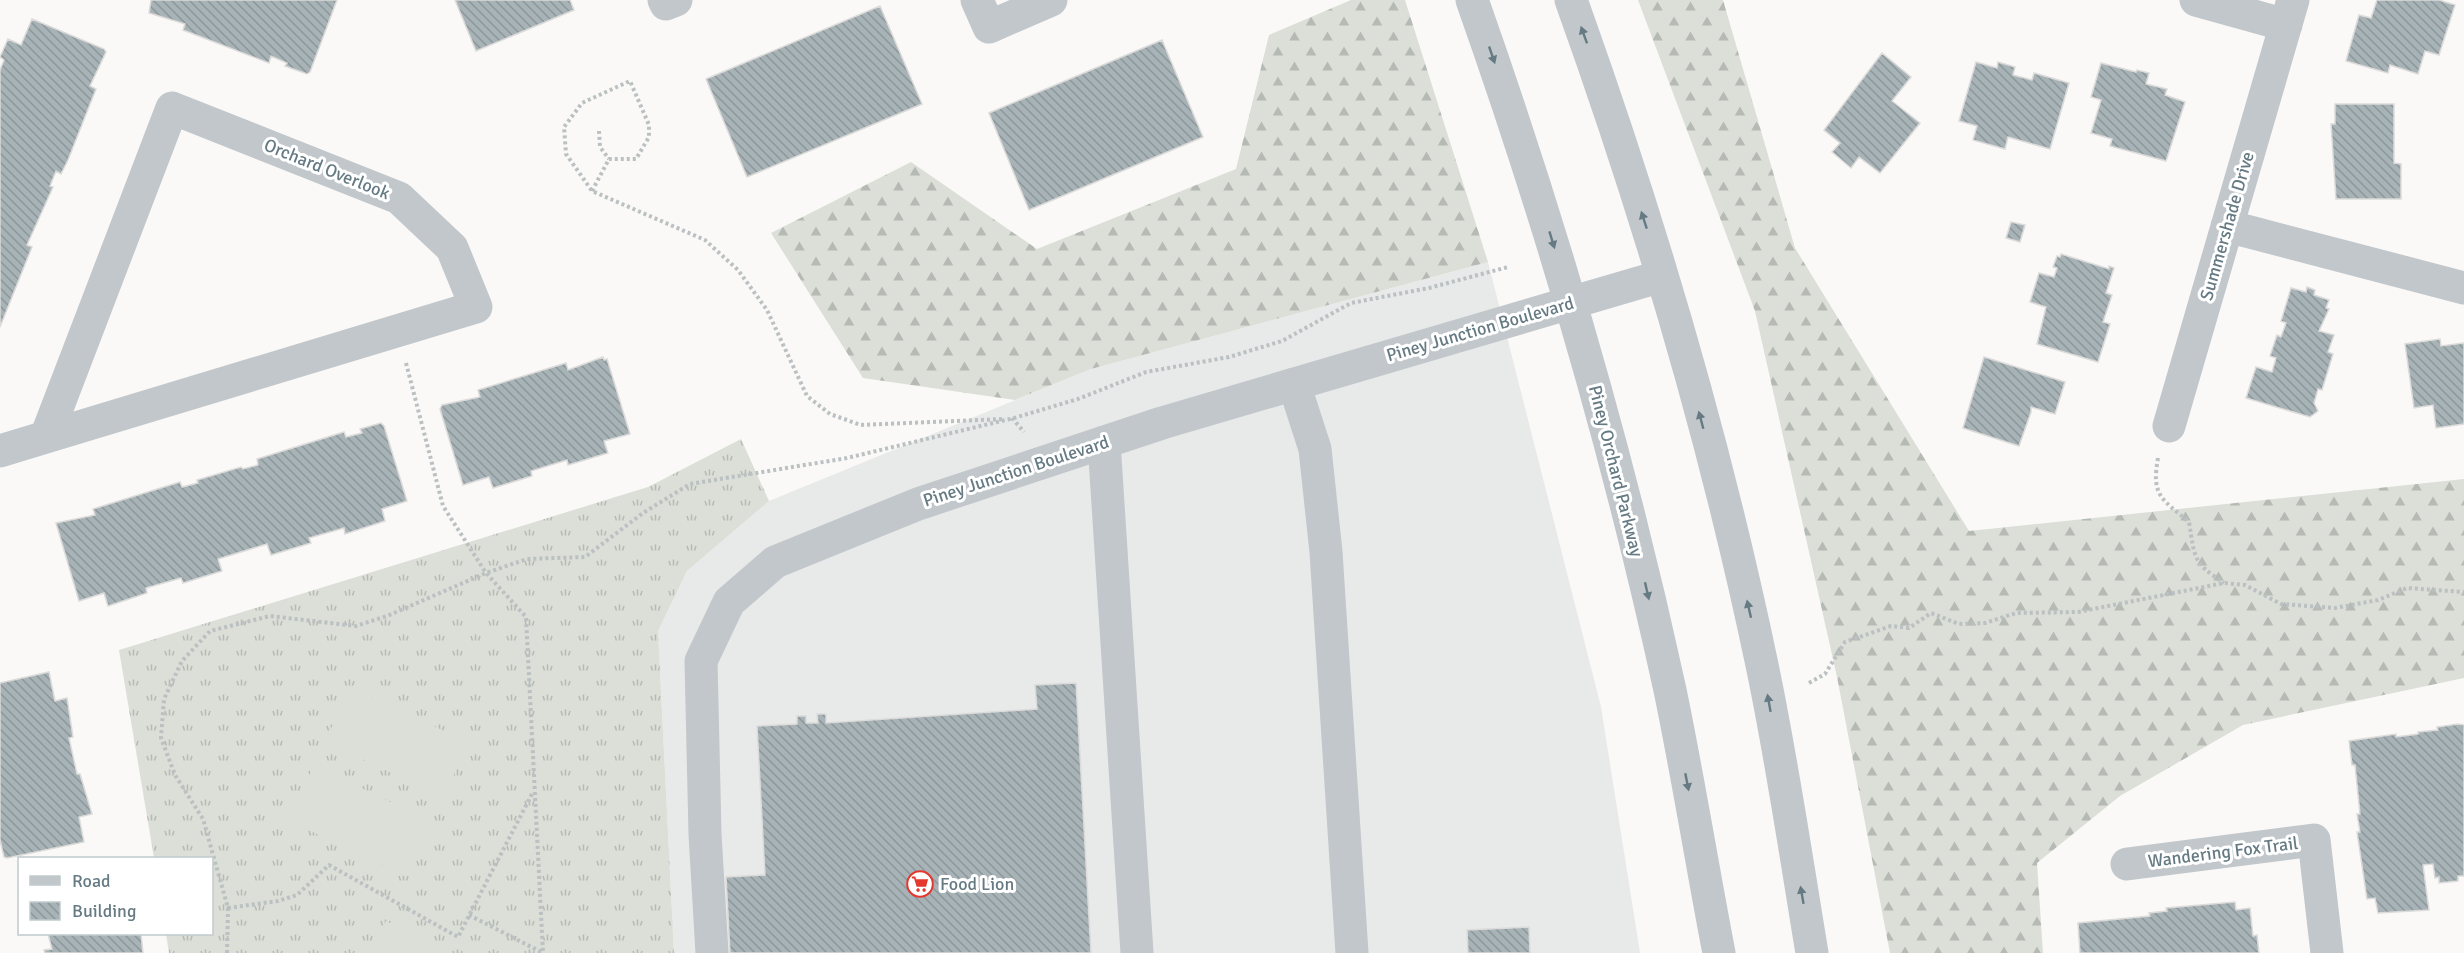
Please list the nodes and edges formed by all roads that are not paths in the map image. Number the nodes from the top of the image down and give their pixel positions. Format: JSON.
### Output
{"nodes":[{"id":1,"x":664,"y":0,"type":"edge"},
{"id":2,"x":676,"y":0,"type":"edge"},
{"id":3,"x":977,"y":0,"type":"edge"},
{"id":4,"x":1051,"y":0,"type":"edge"},
{"id":5,"x":1472,"y":0,"type":"edge"},
{"id":6,"x":1571,"y":0,"type":"edge"},
{"id":7,"x":2196,"y":0,"type":"edge"},
{"id":8,"x":2289,"y":13,"type":"edge"},
{"id":9,"x":2227,"y":226,"type":"junction"},
{"id":10,"x":1662,"y":276,"type":"junction"},
{"id":11,"x":2464,"y":288,"type":"edge"},
{"id":12,"x":1572,"y":302,"type":"junction"},
{"id":13,"x":1294,"y":384,"type":"junction"},
{"id":14,"x":2169,"y":426,"type":"road end"},
{"id":15,"x":46,"y":437,"type":"junction"},
{"id":16,"x":1104,"y":442,"type":"junction"},
{"id":17,"x":0,"y":451,"type":"edge"},
{"id":18,"x":2127,"y":864,"type":"dead end"},
{"id":19,"x":712,"y":953,"type":"edge"},
{"id":20,"x":1137,"y":953,"type":"edge"},
{"id":21,"x":1352,"y":953,"type":"edge"},
{"id":22,"x":1719,"y":953,"type":"edge"},
{"id":23,"x":1812,"y":953,"type":"edge"},
{"id":24,"x":2327,"y":953,"type":"edge"}],
"edges":[{"from":1,"to":2,"type":"street"},
{"from":3,"to":4,"type":"street"},
{"from":5,"to":12,"type":"street","name":"Piney Orchard Parkway","one_way":true},
{"from":10,"to":6,"type":"street","one_way":true},
{"from":7,"to":8,"type":"street","name":"Summershade Drive"},
{"from":8,"to":9,"type":"street","name":"Summershade Drive"},
{"from":9,"to":11,"type":"street"},
{"from":9,"to":14,"type":"street","name":"Summershade Drive"},
{"from":10,"to":12,"type":"street","name":"Piney Junction Boulevard"},
{"from":23,"to":10,"type":"street","one_way":true},
{"from":12,"to":13,"type":"street","name":"Piney Junction Boulevard"},
{"from":12,"to":22,"type":"street","name":"Piney Orchard Parkway","one_way":true},
{"from":13,"to":16,"type":"street","name":"Piney Junction Boulevard"},
{"from":13,"to":21,"type":"street"},
{"from":15,"to":15,"type":"street","name":"Orchard Overlook"},
{"from":15,"to":17,"type":"street","name":"Orchard Overlook"},
{"from":16,"to":19,"type":"street","name":"Piney Junction Boulevard"},
{"from":16,"to":20,"type":"street"},
{"from":18,"to":24,"type":"street","name":"Wandering Fox Trail"}]}
